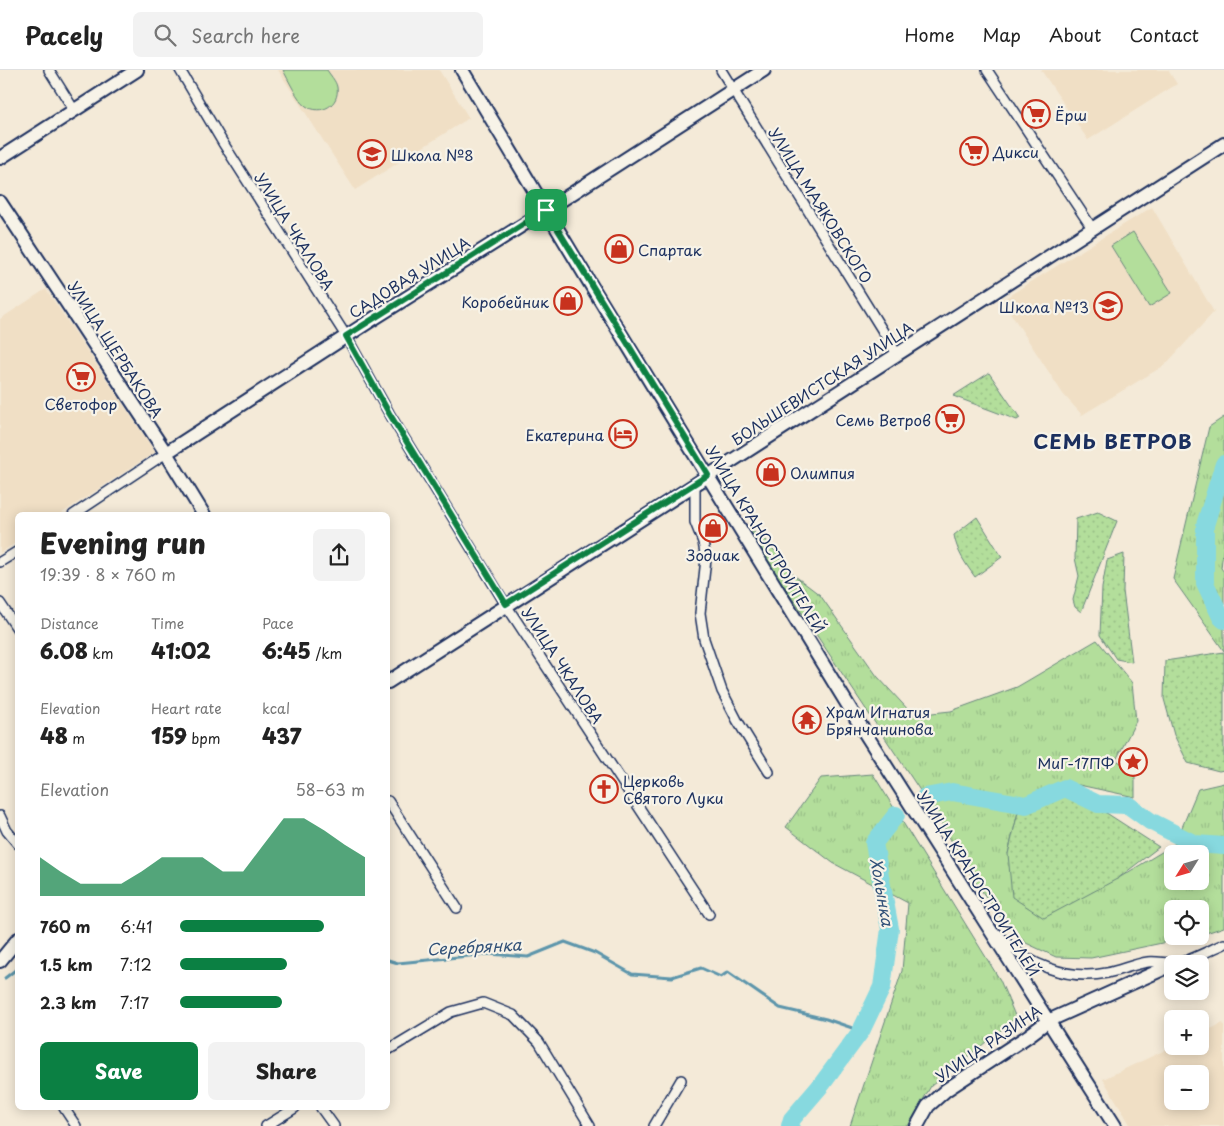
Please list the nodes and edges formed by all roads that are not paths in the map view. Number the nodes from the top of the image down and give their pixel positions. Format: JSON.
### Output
{"nodes":[{"id":1,"x":49,"y":70,"type":"edge"},
{"id":2,"x":137,"y":70,"type":"edge"},
{"id":3,"x":180,"y":70,"type":"edge"},
{"id":4,"x":462,"y":70,"type":"edge"},
{"id":5,"x":721,"y":70,"type":"edge"},
{"id":6,"x":764,"y":70,"type":"edge"},
{"id":7,"x":987,"y":70,"type":"edge"},
{"id":8,"x":733,"y":90,"type":"junction"},
{"id":9,"x":74,"y":110,"type":"junction"},
{"id":10,"x":1224,"y":144,"type":"edge"},
{"id":11,"x":0,"y":158,"type":"edge"},
{"id":12,"x":0,"y":202,"type":"edge"},
{"id":13,"x":546,"y":210,"type":"junction"},
{"id":14,"x":1092,"y":228,"type":"junction"},
{"id":15,"x":346,"y":336,"type":"junction"},
{"id":16,"x":897,"y":354,"type":"junction"},
{"id":17,"x":166,"y":453,"type":"junction"},
{"id":18,"x":708,"y":475,"type":"junction"},
{"id":19,"x":695,"y":484,"type":"junction"},
{"id":20,"x":78,"y":512,"type":"edge"},
{"id":21,"x":202,"y":512,"type":"edge"},
{"id":22,"x":15,"y":553,"type":"edge"},
{"id":23,"x":0,"y":562,"type":"edge"},
{"id":24,"x":0,"y":603,"type":"edge"},
{"id":25,"x":506,"y":604,"type":"junction"},
{"id":26,"x":15,"y":626,"type":"edge"},
{"id":27,"x":390,"y":681,"type":"edge"},
{"id":28,"x":769,"y":772,"type":"dead end"},
{"id":29,"x":390,"y":804,"type":"edge"},
{"id":30,"x":0,"y":816,"type":"edge"},
{"id":31,"x":15,"y":840,"type":"edge"},
{"id":32,"x":457,"y":908,"type":"dead end"},
{"id":33,"x":978,"y":911,"type":"junction"},
{"id":34,"x":709,"y":914,"type":"dead end"},
{"id":35,"x":15,"y":943,"type":"edge"},
{"id":36,"x":1224,"y":944,"type":"edge"},
{"id":37,"x":1198,"y":955,"type":"edge"},
{"id":38,"x":0,"y":961,"type":"edge"},
{"id":39,"x":1164,"y":963,"type":"edge"},
{"id":40,"x":1164,"y":969,"type":"edge"},
{"id":41,"x":1048,"y":1021,"type":"junction"},
{"id":42,"x":390,"y":1049,"type":"edge"},
{"id":43,"x":682,"y":1080,"type":"dead end"},
{"id":44,"x":65,"y":1110,"type":"edge"},
{"id":45,"x":292,"y":1110,"type":"edge"},
{"id":46,"x":322,"y":1110,"type":"edge"},
{"id":47,"x":76,"y":1126,"type":"edge"},
{"id":48,"x":266,"y":1126,"type":"edge"},
{"id":49,"x":334,"y":1126,"type":"edge"},
{"id":50,"x":590,"y":1126,"type":"edge"},
{"id":51,"x":654,"y":1126,"type":"edge"},
{"id":52,"x":917,"y":1126,"type":"edge"},
{"id":53,"x":1115,"y":1126,"type":"edge"}],
"edges":[{"from":1,"to":9,"type":"street"},
{"from":2,"to":9,"type":"street"},
{"from":3,"to":15,"type":"street","name":"УЛИЦА ЧКАЛОВА"},
{"from":4,"to":13,"type":"street","name":"УЛИЦА КРАНОСТРОИТЕЛЕЙ"},
{"from":5,"to":8,"type":"street","name":"УЛИЦА МАЯКОВСКОГО"},
{"from":6,"to":8,"type":"street","name":"САДОВАЯ УЛИЦА"},
{"from":7,"to":14,"type":"street"},
{"from":8,"to":13,"type":"street","name":"САДОВАЯ УЛИЦА"},
{"from":8,"to":16,"type":"street","name":"УЛИЦА МАЯКОВСКОГО"},
{"from":9,"to":11,"type":"street"},
{"from":10,"to":14,"type":"street","name":"БОЛЬШЕВИСТСКАЯ УЛИЦА"},
{"from":12,"to":17,"type":"street","name":"УЛИЦА ЩЕРБАКОВА"},
{"from":13,"to":15,"type":"street","name":"САДОВАЯ УЛИЦА"},
{"from":13,"to":18,"type":"street","name":"УЛИЦА КРАНОСТРОИТЕЛЕЙ"},
{"from":14,"to":16,"type":"street","name":"БОЛЬШЕВИСТСКАЯ УЛИЦА"},
{"from":15,"to":17,"type":"street","name":"САДОВАЯ УЛИЦА"},
{"from":15,"to":25,"type":"street","name":"УЛИЦА ЧКАЛОВА"},
{"from":16,"to":18,"type":"street","name":"БОЛЬШЕВИСТСКАЯ УЛИЦА"},
{"from":17,"to":20,"type":"street","name":"САДОВАЯ УЛИЦА"},
{"from":17,"to":21,"type":"street","name":"УЛИЦА ЩЕРБАКОВА"},
{"from":18,"to":19,"type":"street","name":"БОЛЬШЕВИСТСКАЯ УЛИЦА"},
{"from":18,"to":33,"type":"street","name":"УЛИЦА КРАНОСТРОИТЕЛЕЙ"},
{"from":19,"to":25,"type":"street","name":"БОЛЬШЕВИСТСКАЯ УЛИЦА"},
{"from":19,"to":28,"type":"street"},
{"from":22,"to":23,"type":"street"},
{"from":24,"to":26,"type":"street"},
{"from":25,"to":27,"type":"street","name":"БОЛЬШЕВИСТСКАЯ УЛИЦА"},
{"from":25,"to":34,"type":"street","name":"УЛИЦА ЧКАЛОВА"},
{"from":29,"to":32,"type":"street"},
{"from":30,"to":31,"type":"street"},
{"from":33,"to":39,"type":"street"},
{"from":33,"to":41,"type":"street","name":"УЛИЦА КРАНОСТРОИТЕЛЕЙ"},
{"from":35,"to":38,"type":"street"},
{"from":36,"to":37,"type":"street","name":"УЛИЦА РАЗИНА"},
{"from":40,"to":41,"type":"street","name":"УЛИЦА РАЗИНА"},
{"from":41,"to":52,"type":"street","name":"УЛИЦА РАЗИНА"},
{"from":41,"to":53,"type":"street","name":"УЛИЦА КРАНОСТРОИТЕЛЕЙ"},
{"from":42,"to":50,"type":"street"},
{"from":43,"to":51,"type":"street"},
{"from":44,"to":47,"type":"street"},
{"from":45,"to":48,"type":"street"},
{"from":46,"to":49,"type":"street"}]}
